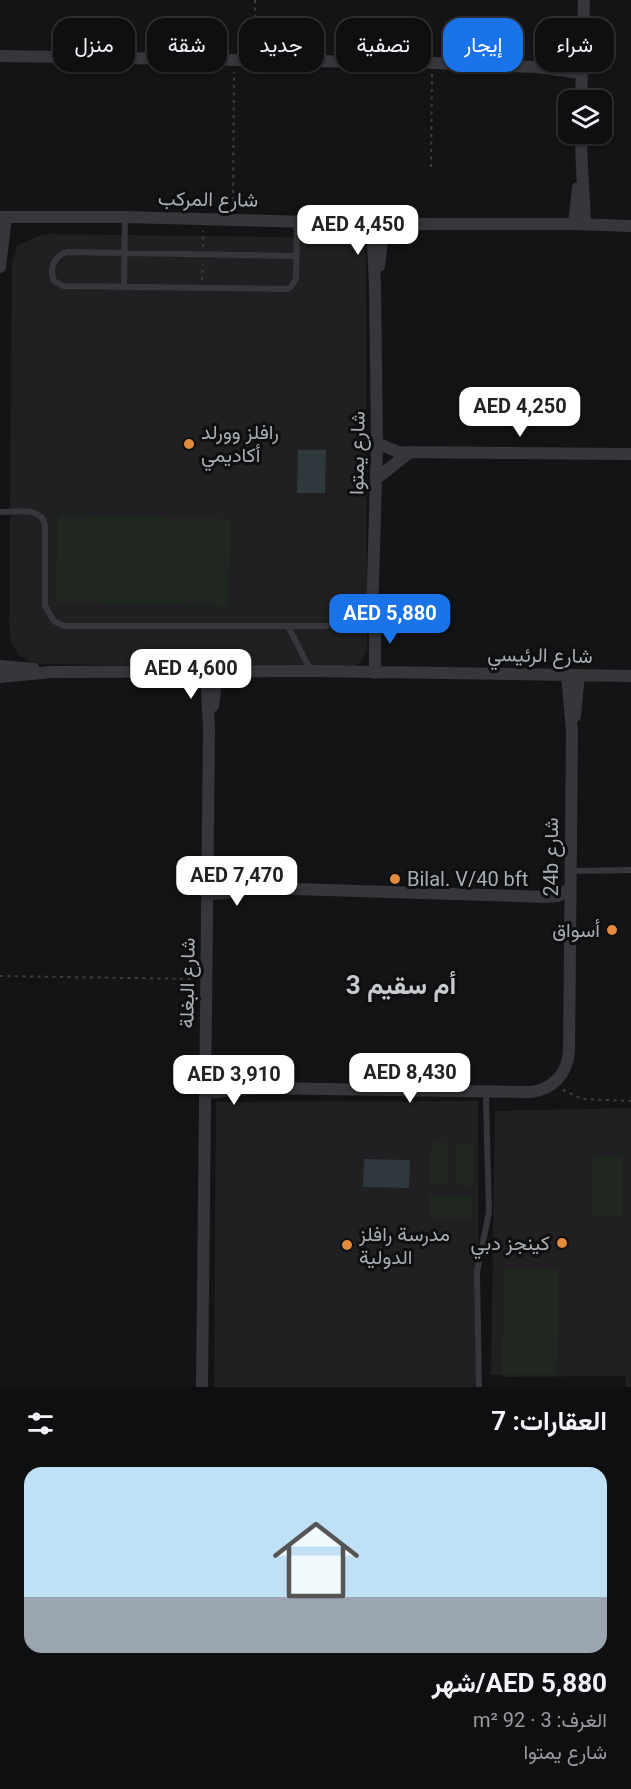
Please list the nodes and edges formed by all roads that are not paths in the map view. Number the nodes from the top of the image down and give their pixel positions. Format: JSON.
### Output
{"nodes":[{"id":1,"x":584,"y":0,"type":"edge"},
{"id":2,"x":583,"y":18,"type":"edge"},
{"id":3,"x":0,"y":56,"type":"edge"},
{"id":4,"x":535,"y":68,"type":"edge"},
{"id":5,"x":581,"y":72,"type":"edge"},
{"id":6,"x":581,"y":90,"type":"edge"},
{"id":7,"x":581,"y":144,"type":"edge"},
{"id":8,"x":3,"y":217,"type":"edge"},
{"id":9,"x":125,"y":217,"type":"junction"},
{"id":10,"x":297,"y":221,"type":"junction"},
{"id":11,"x":378,"y":224,"type":"junction"},
{"id":12,"x":579,"y":224,"type":"junction"},
{"id":13,"x":631,"y":226,"type":"edge"},
{"id":14,"x":124,"y":253,"type":"junction"},
{"id":15,"x":297,"y":256,"type":"junction"},
{"id":16,"x":0,"y":267,"type":"edge"},
{"id":17,"x":124,"y":287,"type":"junction"},
{"id":18,"x":377,"y":443,"type":"junction"},
{"id":19,"x":410,"y":452,"type":"junction"},
{"id":20,"x":631,"y":454,"type":"edge"},
{"id":21,"x":376,"y":479,"type":"junction"},
{"id":22,"x":0,"y":512,"type":"edge"},
{"id":23,"x":288,"y":626,"type":"junction"},
{"id":24,"x":327,"y":626,"type":"dead end"},
{"id":25,"x":0,"y":666,"type":"edge"},
{"id":26,"x":311,"y":671,"type":"junction"},
{"id":27,"x":52,"y":672,"type":"junction"},
{"id":28,"x":211,"y":672,"type":"junction"},
{"id":29,"x":370,"y":673,"type":"junction"},
{"id":30,"x":573,"y":675,"type":"junction"},
{"id":31,"x":631,"y":675,"type":"edge"},
{"id":32,"x":0,"y":677,"type":"edge"},
{"id":33,"x":631,"y":870,"type":"edge"},
{"id":34,"x":571,"y":871,"type":"junction"},
{"id":35,"x":570,"y":888,"type":"junction"},
{"id":36,"x":208,"y":890,"type":"junction"},
{"id":37,"x":546,"y":897,"type":"junction"},
{"id":38,"x":570,"y":919,"type":"junction"},
{"id":39,"x":205,"y":1087,"type":"junction"},
{"id":40,"x":487,"y":1090,"type":"junction"},
{"id":41,"x":202,"y":1387,"type":"edge"},
{"id":42,"x":478,"y":1387,"type":"edge"}],
"edges":[{"from":1,"to":2,"type":"street"},
{"from":3,"to":4,"type":"street"},
{"from":5,"to":6,"type":"street"},
{"from":7,"to":12,"type":"street"},
{"from":8,"to":9,"type":"street","name":"شارع المركب"},
{"from":8,"to":16,"type":"street"},
{"from":9,"to":10,"type":"street","name":"شارع المركب"},
{"from":9,"to":14,"type":"lane"},
{"from":10,"to":11,"type":"street","name":"شارع المركب"},
{"from":10,"to":15,"type":"lane"},
{"from":11,"to":12,"type":"street","name":"شارع المركب"},
{"from":11,"to":18,"type":"street","name":"شارع يمتوا"},
{"from":12,"to":13,"type":"street","name":"شارع المركب"},
{"from":14,"to":15,"type":"lane"},
{"from":14,"to":17,"type":"lane"},
{"from":14,"to":17,"type":"lane"},
{"from":15,"to":17,"type":"lane"},
{"from":18,"to":19,"type":"street"},
{"from":18,"to":21,"type":"street","name":"شارع يمتوا"},
{"from":19,"to":20,"type":"street"},
{"from":19,"to":21,"type":"street"},
{"from":21,"to":29,"type":"street","name":"شارع يمتوا"},
{"from":22,"to":23,"type":"lane"},
{"from":23,"to":24,"type":"lane"},
{"from":23,"to":26,"type":"lane"},
{"from":25,"to":27,"type":"street","name":"شارع الرئيسي"},
{"from":26,"to":28,"type":"street","name":"شارع الرئيسي"},
{"from":26,"to":29,"type":"street","name":"شارع الرئيسي"},
{"from":27,"to":28,"type":"street","name":"شارع الرئيسي"},
{"from":27,"to":32,"type":"street","name":"شارع الرئيسي"},
{"from":28,"to":36,"type":"street","name":"شارع البغلة"},
{"from":29,"to":30,"type":"street","name":"شارع الرئيسي"},
{"from":30,"to":31,"type":"street","name":"شارع الرئيسي"},
{"from":30,"to":34,"type":"street","name":"24b شارع"},
{"from":33,"to":34,"type":"lane"},
{"from":34,"to":35,"type":"street","name":"24b شارع"},
{"from":35,"to":37,"type":"street"},
{"from":35,"to":38,"type":"street","name":"24b شارع"},
{"from":36,"to":37,"type":"street"},
{"from":36,"to":39,"type":"street","name":"شارع البغلة"},
{"from":37,"to":38,"type":"street"},
{"from":38,"to":40,"type":"street","name":"24b شارع"},
{"from":39,"to":40,"type":"street"},
{"from":39,"to":41,"type":"street","name":"شارع البغلة"},
{"from":40,"to":42,"type":"lane"}]}
